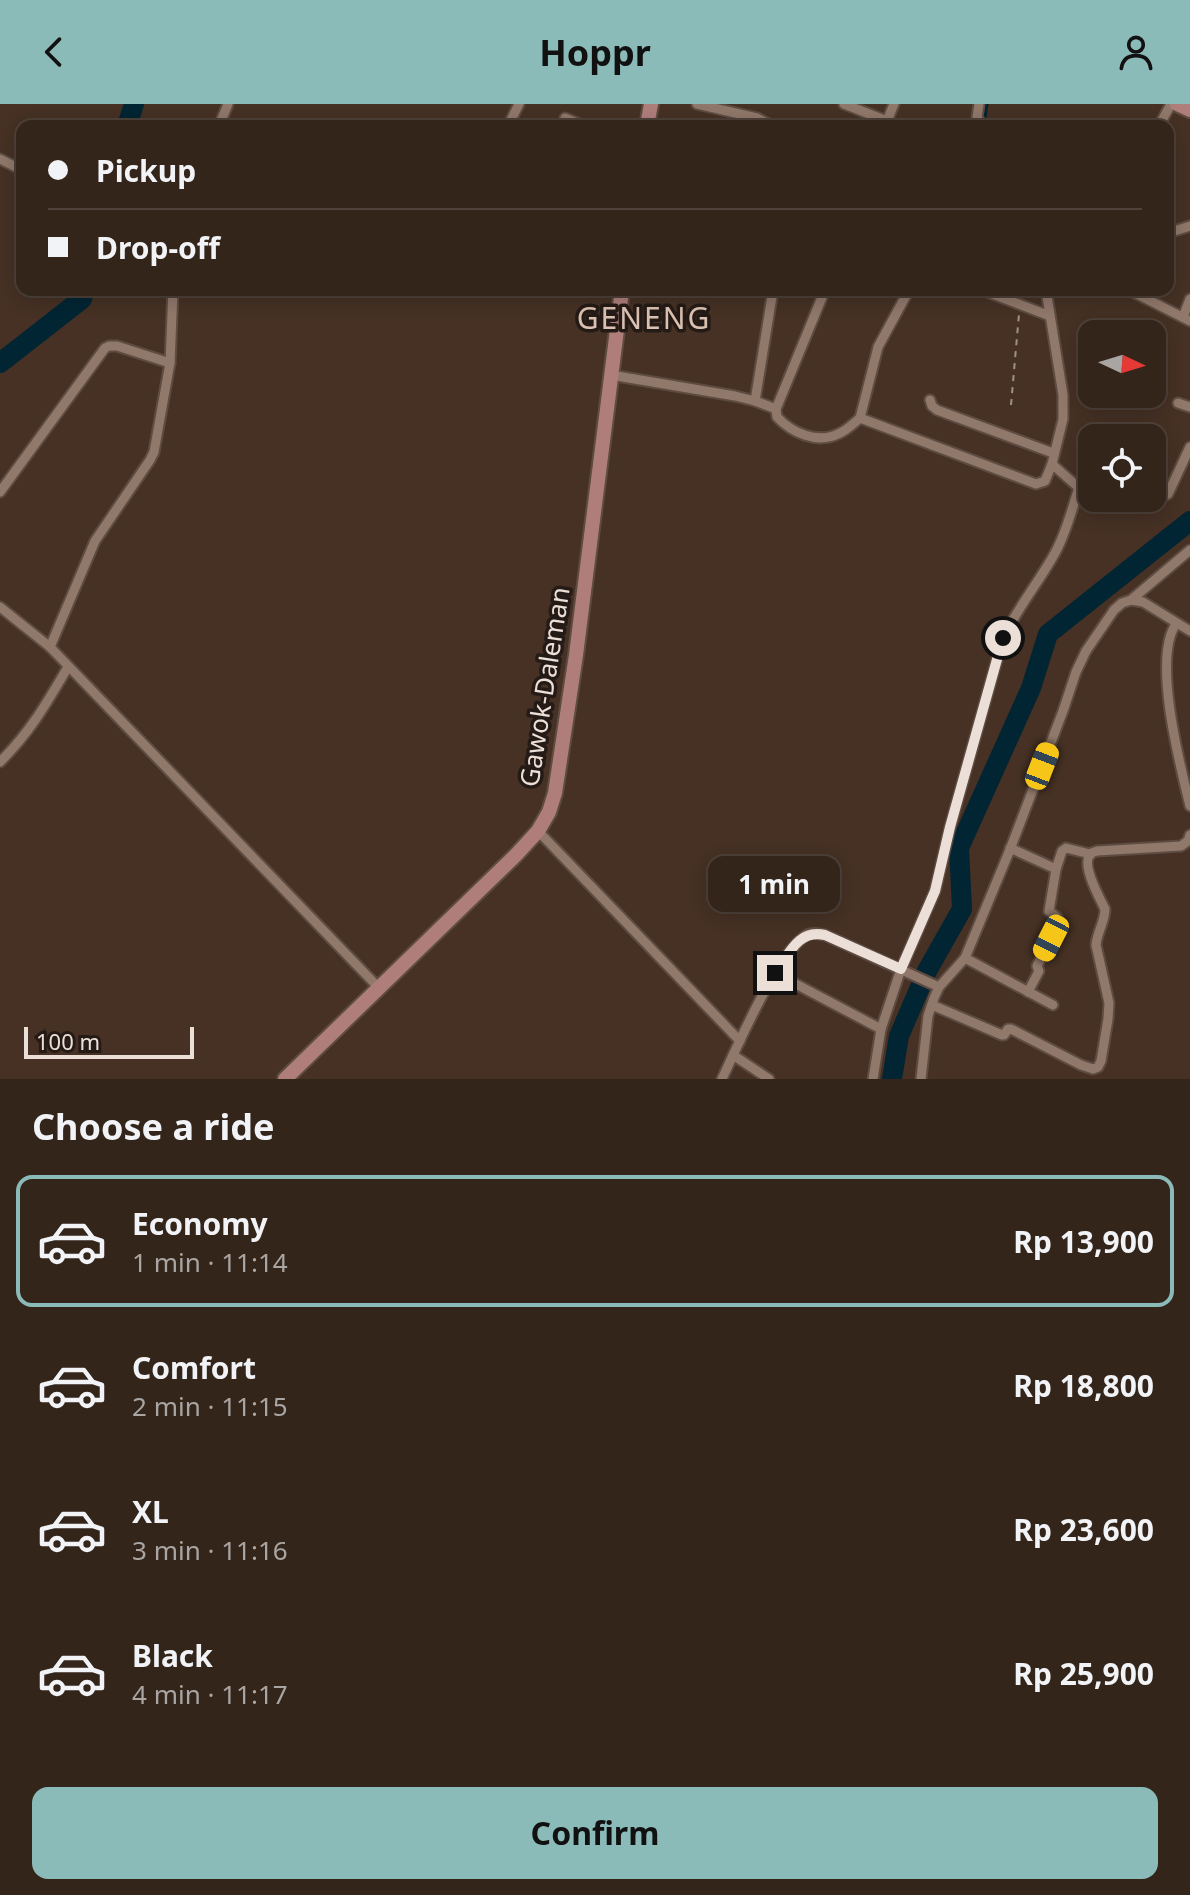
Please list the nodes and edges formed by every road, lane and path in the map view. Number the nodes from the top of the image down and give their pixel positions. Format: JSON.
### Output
{"nodes":[{"id":1,"x":697,"y":104,"type":"edge"},
{"id":2,"x":844,"y":104,"type":"edge"},
{"id":3,"x":1174,"y":104,"type":"edge"},
{"id":4,"x":1190,"y":110,"type":"edge"},
{"id":5,"x":565,"y":118,"type":"dead end"},
{"id":6,"x":570,"y":120,"type":"edge"},
{"id":7,"x":761,"y":120,"type":"edge"},
{"id":8,"x":878,"y":120,"type":"edge"},
{"id":9,"x":173,"y":296,"type":"edge"},
{"id":10,"x":621,"y":296,"type":"edge"},
{"id":11,"x":772,"y":296,"type":"edge"},
{"id":12,"x":823,"y":296,"type":"edge"},
{"id":13,"x":906,"y":296,"type":"edge"},
{"id":14,"x":997,"y":296,"type":"edge"},
{"id":15,"x":1047,"y":296,"type":"edge"},
{"id":16,"x":1141,"y":296,"type":"edge"},
{"id":17,"x":1190,"y":299,"type":"edge"},
{"id":18,"x":1020,"y":305,"type":"junction"},
{"id":19,"x":1050,"y":316,"type":"junction"},
{"id":20,"x":1186,"y":319,"type":"edge"},
{"id":21,"x":170,"y":363,"type":"junction"},
{"id":22,"x":611,"y":375,"type":"junction"},
{"id":23,"x":930,"y":400,"type":"dead end"},
{"id":24,"x":755,"y":401,"type":"junction"},
{"id":25,"x":1178,"y":403,"type":"dead end"},
{"id":26,"x":1011,"y":405,"type":"dead end"},
{"id":27,"x":1190,"y":407,"type":"edge"},
{"id":28,"x":776,"y":409,"type":"junction"},
{"id":29,"x":860,"y":418,"type":"junction"},
{"id":30,"x":1190,"y":447,"type":"edge"},
{"id":31,"x":1052,"y":459,"type":"junction"},
{"id":32,"x":1078,"y":477,"type":"edge"},
{"id":33,"x":1073,"y":484,"type":"junction"},
{"id":34,"x":0,"y":492,"type":"edge"},
{"id":35,"x":1166,"y":495,"type":"edge"},
{"id":36,"x":1190,"y":550,"type":"edge"},
{"id":37,"x":1131,"y":600,"type":"junction"},
{"id":38,"x":0,"y":607,"type":"edge"},
{"id":39,"x":1176,"y":624,"type":"junction"},
{"id":40,"x":1190,"y":631,"type":"edge"},
{"id":41,"x":50,"y":647,"type":"junction"},
{"id":42,"x":68,"y":667,"type":"junction"},
{"id":43,"x":0,"y":762,"type":"edge"},
{"id":44,"x":1190,"y":806,"type":"edge"},
{"id":45,"x":538,"y":831,"type":"junction"},
{"id":46,"x":1190,"y":835,"type":"edge"},
{"id":47,"x":1010,"y":848,"type":"junction"},
{"id":48,"x":1090,"y":854,"type":"junction"},
{"id":49,"x":1056,"y":869,"type":"junction"},
{"id":50,"x":965,"y":958,"type":"junction"},
{"id":51,"x":901,"y":969,"type":"junction"},
{"id":52,"x":775,"y":973,"type":"junction"},
{"id":53,"x":936,"y":986,"type":"junction"},
{"id":54,"x":379,"y":988,"type":"junction"},
{"id":55,"x":1028,"y":992,"type":"junction"},
{"id":56,"x":932,"y":1005,"type":"junction"},
{"id":57,"x":1053,"y":1005,"type":"dead end"},
{"id":58,"x":877,"y":1028,"type":"junction"},
{"id":59,"x":738,"y":1038,"type":"junction"},
{"id":60,"x":733,"y":1055,"type":"junction"},
{"id":61,"x":285,"y":1079,"type":"edge"},
{"id":62,"x":722,"y":1079,"type":"edge"},
{"id":63,"x":769,"y":1079,"type":"edge"},
{"id":64,"x":873,"y":1079,"type":"edge"},
{"id":65,"x":921,"y":1079,"type":"edge"}],
"edges":[{"from":1,"to":7,"type":"street"},
{"from":2,"to":8,"type":"street"},
{"from":3,"to":4,"type":"street"},
{"from":5,"to":6,"type":"street"},
{"from":9,"to":21,"type":"street"},
{"from":10,"to":22,"type":"street","name":"Gawok-Daleman"},
{"from":11,"to":24,"type":"street"},
{"from":12,"to":28,"type":"street"},
{"from":13,"to":29,"type":"street"},
{"from":14,"to":18,"type":"street"},
{"from":15,"to":19,"type":"street"},
{"from":16,"to":20,"type":"street"},
{"from":17,"to":20,"type":"street"},
{"from":18,"to":19,"type":"street"},
{"from":18,"to":26,"type":"path"},
{"from":19,"to":31,"type":"street"},
{"from":21,"to":34,"type":"street"},
{"from":21,"to":41,"type":"street"},
{"from":22,"to":24,"type":"street"},
{"from":22,"to":45,"type":"street","name":"Gawok-Daleman"},
{"from":23,"to":31,"type":"street"},
{"from":24,"to":28,"type":"street"},
{"from":25,"to":27,"type":"street"},
{"from":28,"to":29,"type":"street"},
{"from":29,"to":31,"type":"street"},
{"from":30,"to":35,"type":"street"},
{"from":31,"to":33,"type":"street"},
{"from":32,"to":33,"type":"street"},
{"from":33,"to":51,"type":"street"},
{"from":36,"to":37,"type":"street"},
{"from":37,"to":39,"type":"street"},
{"from":37,"to":47,"type":"street"},
{"from":38,"to":41,"type":"street"},
{"from":39,"to":40,"type":"street"},
{"from":39,"to":44,"type":"street"},
{"from":41,"to":42,"type":"street"},
{"from":42,"to":43,"type":"street"},
{"from":42,"to":54,"type":"street"},
{"from":45,"to":54,"type":"street","name":"Gawok-Daleman"},
{"from":45,"to":59,"type":"street"},
{"from":46,"to":48,"type":"street"},
{"from":47,"to":49,"type":"street"},
{"from":47,"to":50,"type":"street"},
{"from":48,"to":49,"type":"street"},
{"from":48,"to":56,"type":"street"},
{"from":49,"to":55,"type":"street"},
{"from":50,"to":53,"type":"street"},
{"from":50,"to":55,"type":"street"},
{"from":51,"to":52,"type":"street"},
{"from":51,"to":53,"type":"street"},
{"from":51,"to":58,"type":"street"},
{"from":52,"to":58,"type":"street"},
{"from":52,"to":59,"type":"street"},
{"from":53,"to":56,"type":"street"},
{"from":54,"to":61,"type":"street","name":"Gawok-Daleman"},
{"from":55,"to":57,"type":"street"},
{"from":56,"to":65,"type":"street"},
{"from":58,"to":64,"type":"street"},
{"from":59,"to":60,"type":"street"},
{"from":60,"to":62,"type":"street"},
{"from":60,"to":63,"type":"street"}]}
